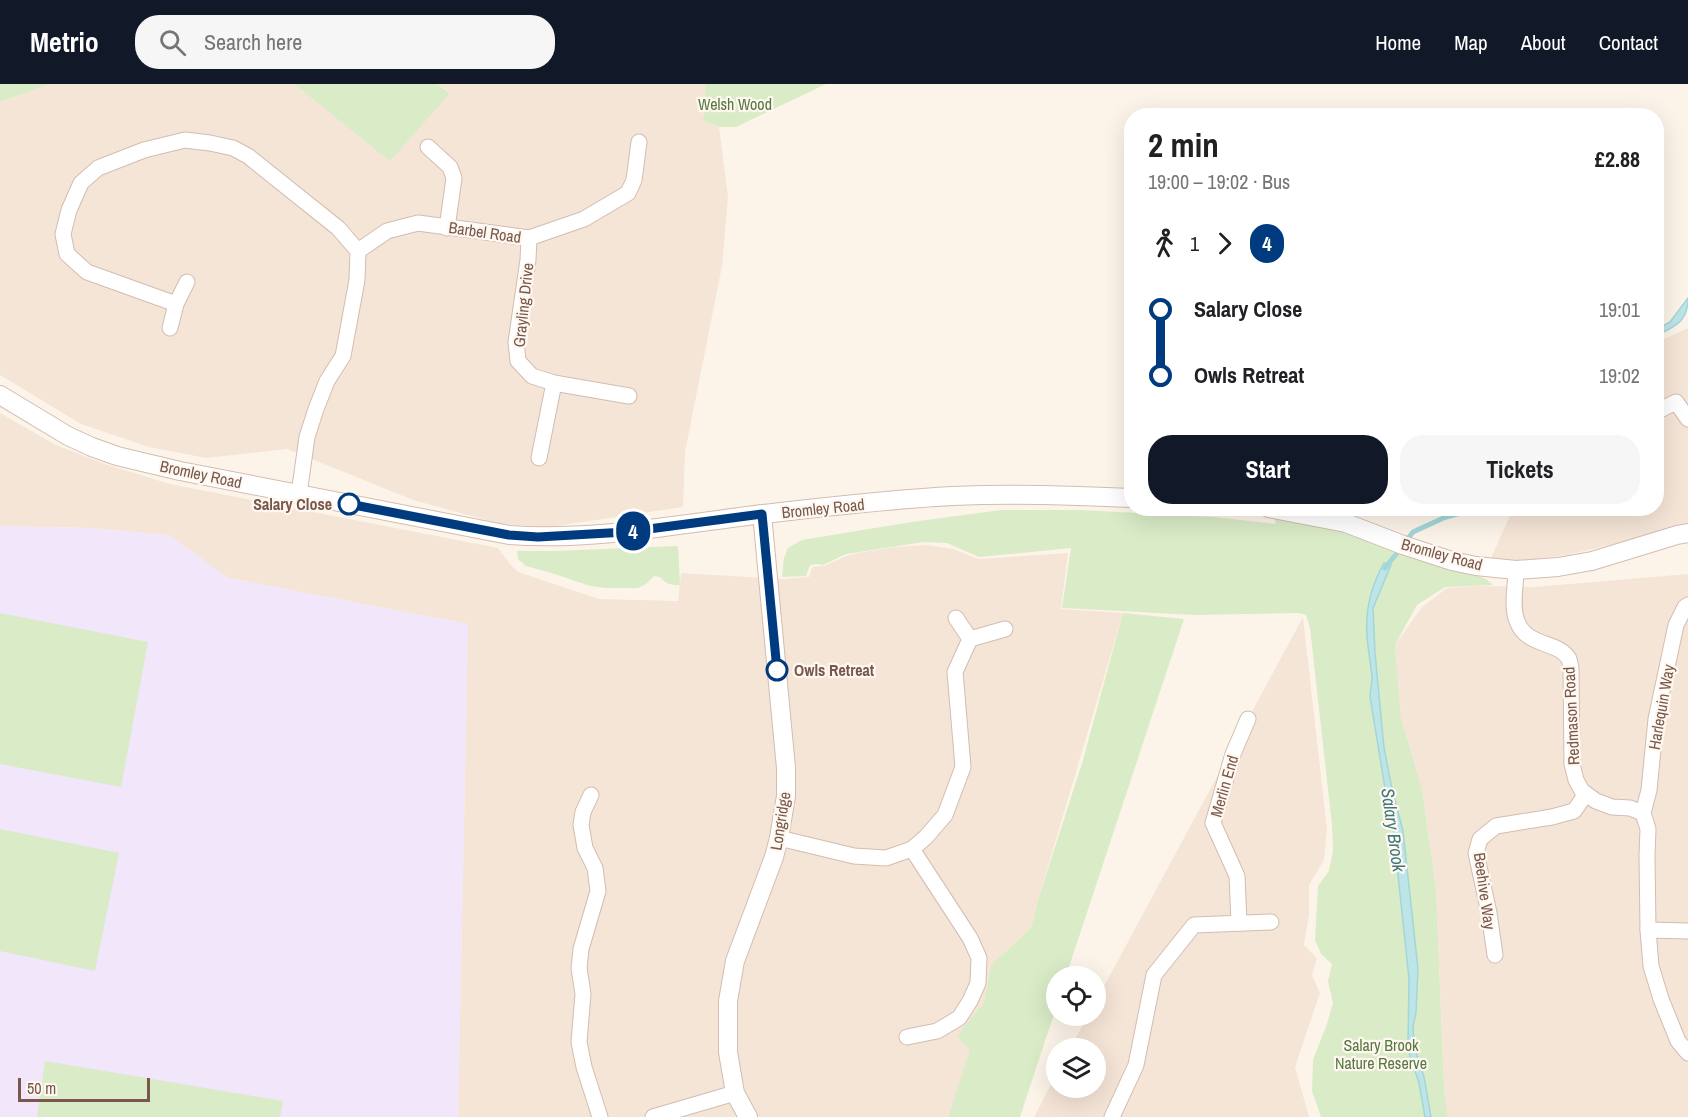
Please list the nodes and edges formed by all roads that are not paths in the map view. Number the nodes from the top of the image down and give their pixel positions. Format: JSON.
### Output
{"nodes":[{"id":1,"x":639,"y":142,"type":"dead end"},
{"id":2,"x":428,"y":147,"type":"dead end"},
{"id":3,"x":447,"y":228,"type":"junction"},
{"id":4,"x":529,"y":238,"type":"junction"},
{"id":5,"x":358,"y":251,"type":"junction"},
{"id":6,"x":187,"y":282,"type":"dead end"},
{"id":7,"x":176,"y":304,"type":"junction"},
{"id":8,"x":170,"y":328,"type":"dead end"},
{"id":9,"x":554,"y":383,"type":"junction"},
{"id":10,"x":0,"y":395,"type":"edge"},
{"id":11,"x":629,"y":396,"type":"dead end"},
{"id":12,"x":1664,"y":408,"type":"edge"},
{"id":13,"x":1688,"y":419,"type":"edge"},
{"id":14,"x":539,"y":458,"type":"dead end"},
{"id":15,"x":298,"y":494,"type":"junction"},
{"id":16,"x":1124,"y":498,"type":"edge"},
{"id":17,"x":762,"y":514,"type":"junction"},
{"id":18,"x":1307,"y":516,"type":"edge"},
{"id":19,"x":1688,"y":533,"type":"edge"},
{"id":20,"x":1516,"y":570,"type":"junction"},
{"id":21,"x":1688,"y":605,"type":"edge"},
{"id":22,"x":956,"y":618,"type":"dead end"},
{"id":23,"x":1005,"y":629,"type":"dead end"},
{"id":24,"x":970,"y":639,"type":"junction"},
{"id":25,"x":1248,"y":719,"type":"dead end"},
{"id":26,"x":1586,"y":794,"type":"junction"},
{"id":27,"x":591,"y":795,"type":"dead end"},
{"id":28,"x":1643,"y":813,"type":"junction"},
{"id":29,"x":779,"y":838,"type":"junction"},
{"id":30,"x":912,"y":849,"type":"junction"},
{"id":31,"x":1239,"y":922,"type":"junction"},
{"id":32,"x":1271,"y":922,"type":"dead end"},
{"id":33,"x":1648,"y":930,"type":"junction"},
{"id":34,"x":1688,"y":931,"type":"edge"},
{"id":35,"x":1495,"y":955,"type":"dead end"},
{"id":36,"x":907,"y":1037,"type":"dead end"},
{"id":37,"x":1688,"y":1053,"type":"edge"},
{"id":38,"x":735,"y":1093,"type":"junction"},
{"id":39,"x":600,"y":1117,"type":"edge"},
{"id":40,"x":653,"y":1117,"type":"edge"},
{"id":41,"x":748,"y":1117,"type":"edge"},
{"id":42,"x":1112,"y":1117,"type":"edge"}],
"edges":[{"from":1,"to":4,"type":"street","name":"Barbel Road"},
{"from":2,"to":3,"type":"street"},
{"from":3,"to":4,"type":"street","name":"Barbel Road"},
{"from":3,"to":5,"type":"street","name":"Barbel Road"},
{"from":4,"to":9,"type":"street","name":"Grayling Drive"},
{"from":5,"to":7,"type":"street"},
{"from":5,"to":15,"type":"street"},
{"from":6,"to":7,"type":"street"},
{"from":7,"to":8,"type":"street"},
{"from":9,"to":11,"type":"street","name":"Grayling Drive"},
{"from":9,"to":14,"type":"street"},
{"from":10,"to":15,"type":"street","name":"Bromley Road"},
{"from":12,"to":13,"type":"street"},
{"from":15,"to":17,"type":"street","name":"Bromley Road"},
{"from":16,"to":17,"type":"street","name":"Bromley Road"},
{"from":17,"to":29,"type":"street","name":"Longridge"},
{"from":18,"to":20,"type":"street","name":"Bromley Road"},
{"from":19,"to":20,"type":"street","name":"Bromley Road"},
{"from":20,"to":26,"type":"street","name":"Redmason Road"},
{"from":21,"to":28,"type":"street","name":"Harlequin Way"},
{"from":22,"to":24,"type":"street"},
{"from":23,"to":24,"type":"street"},
{"from":24,"to":30,"type":"street"},
{"from":25,"to":31,"type":"street","name":"Merlin End"},
{"from":26,"to":28,"type":"street"},
{"from":26,"to":35,"type":"street","name":"Beehive Way"},
{"from":27,"to":39,"type":"street"},
{"from":28,"to":33,"type":"street"},
{"from":29,"to":30,"type":"street"},
{"from":29,"to":38,"type":"street","name":"Longridge"},
{"from":30,"to":36,"type":"street"},
{"from":31,"to":32,"type":"street"},
{"from":31,"to":42,"type":"street"},
{"from":33,"to":34,"type":"street"},
{"from":33,"to":37,"type":"street"},
{"from":38,"to":40,"type":"street"},
{"from":38,"to":41,"type":"street","name":"Longridge"}]}
